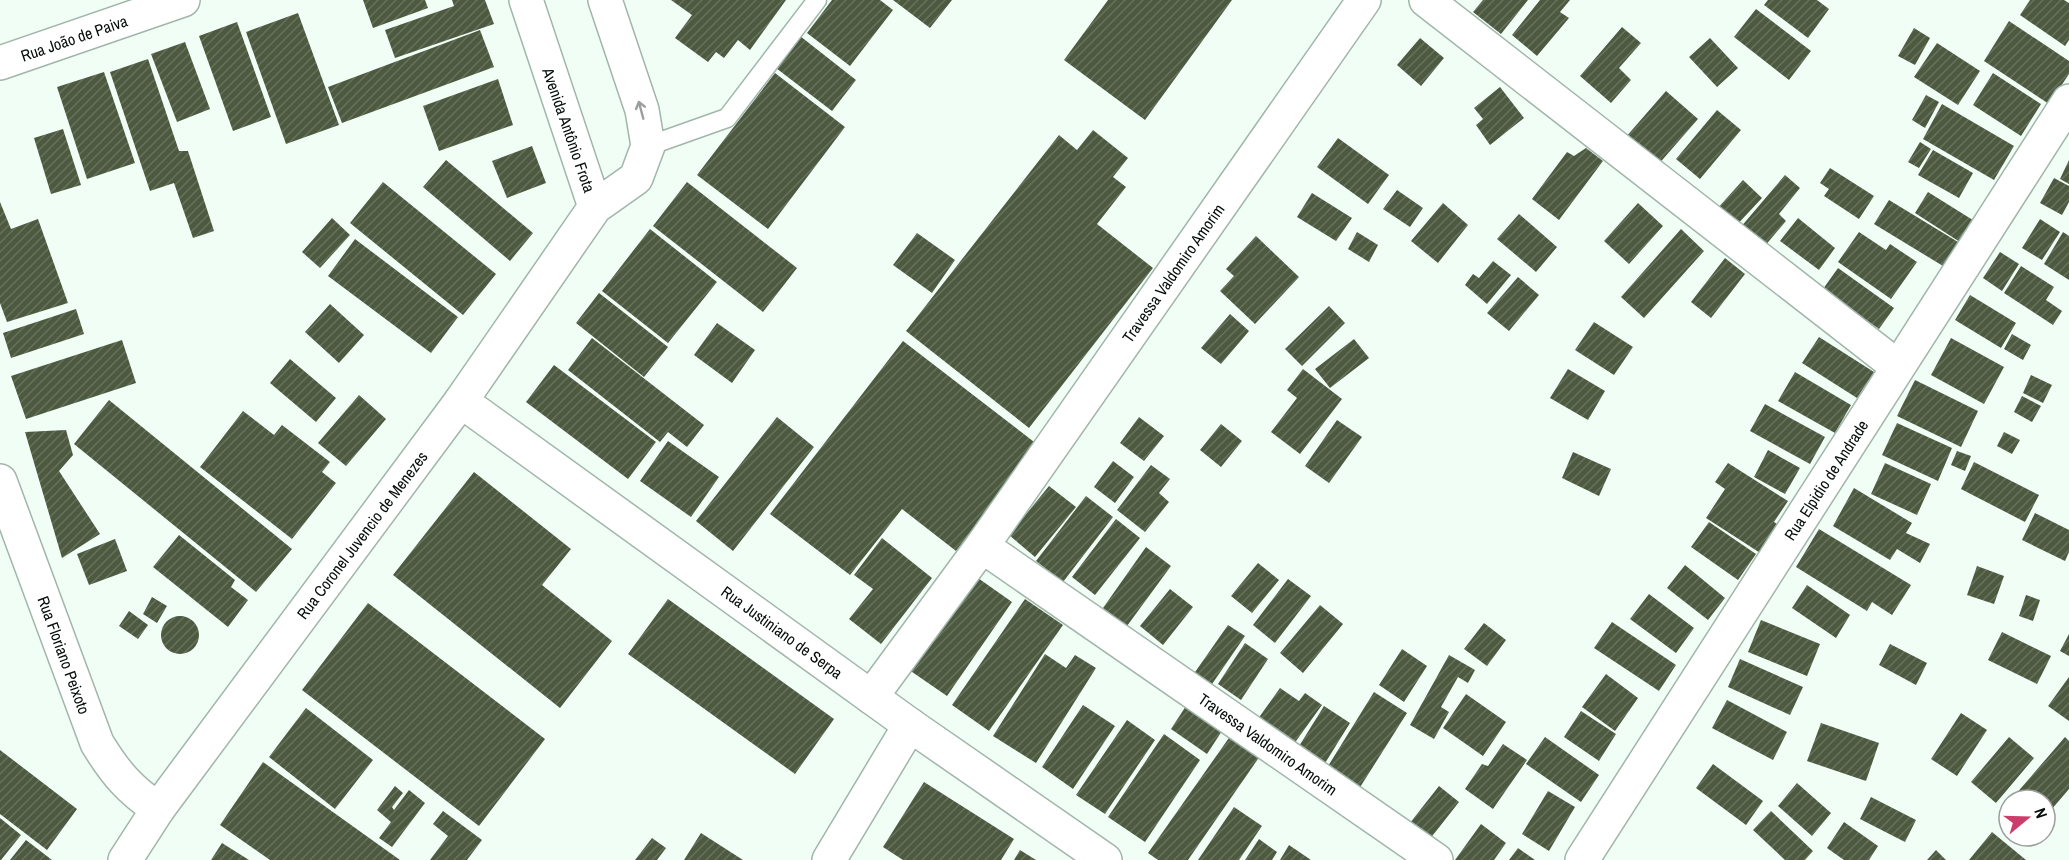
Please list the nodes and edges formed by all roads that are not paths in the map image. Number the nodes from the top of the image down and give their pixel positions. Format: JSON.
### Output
{"nodes":[{"id":1,"x":183,"y":0,"type":"edge"},
{"id":2,"x":526,"y":0,"type":"edge"},
{"id":3,"x":605,"y":0,"type":"edge"},
{"id":4,"x":817,"y":0,"type":"edge"},
{"id":5,"x":1364,"y":0,"type":"edge"},
{"id":6,"x":1426,"y":0,"type":"edge"},
{"id":7,"x":0,"y":63,"type":"edge"},
{"id":8,"x":2069,"y":101,"type":"edge"},
{"id":9,"x":648,"y":146,"type":"junction"},
{"id":10,"x":595,"y":207,"type":"junction"},
{"id":11,"x":1898,"y":367,"type":"junction"},
{"id":12,"x":461,"y":401,"type":"junction"},
{"id":13,"x":0,"y":481,"type":"edge"},
{"id":14,"x":982,"y":546,"type":"junction"},
{"id":15,"x":872,"y":697,"type":"junction"},
{"id":16,"x":910,"y":725,"type":"junction"},
{"id":17,"x":158,"y":809,"type":"junction"},
{"id":18,"x":125,"y":860,"type":"edge"},
{"id":19,"x":829,"y":860,"type":"edge"},
{"id":20,"x":1105,"y":860,"type":"edge"},
{"id":21,"x":1436,"y":860,"type":"edge"},
{"id":22,"x":1582,"y":860,"type":"edge"}],
"edges":[{"from":1,"to":7,"type":"street","name":"Rua João de Paiva"},
{"from":2,"to":10,"type":"street","name":"Avenida Antônio Frota"},
{"from":9,"to":3,"type":"street","one_way":true},
{"from":4,"to":9,"type":"lane"},
{"from":5,"to":14,"type":"street","name":"Travessa Valdomiro Amorim"},
{"from":6,"to":11,"type":"street"},
{"from":8,"to":11,"type":"street","name":"Rua Elpidio de Andrade"},
{"from":9,"to":10,"type":"street","name":"Avenida Antônio Frota"},
{"from":10,"to":12,"type":"street","name":"Rua Coronel Juvencio de Menezes"},
{"from":11,"to":22,"type":"street","name":"Rua Elpidio de Andrade"},
{"from":12,"to":15,"type":"street","name":"Rua Justiniano de Serpa"},
{"from":12,"to":17,"type":"street","name":"Rua Coronel Juvencio de Menezes"},
{"from":13,"to":17,"type":"street","name":"Rua Floriano Peixoto"},
{"from":14,"to":15,"type":"street","name":"Travessa Valdomiro Amorim"},
{"from":14,"to":21,"type":"street","name":"Travessa Valdomiro Amorim"},
{"from":15,"to":16,"type":"street","name":"Rua Justiniano de Serpa"},
{"from":16,"to":19,"type":"street"},
{"from":16,"to":20,"type":"street","name":"Rua Justiniano de Serpa"},
{"from":17,"to":18,"type":"street","name":"Rua Coronel Juvencio de Menezes"}]}
